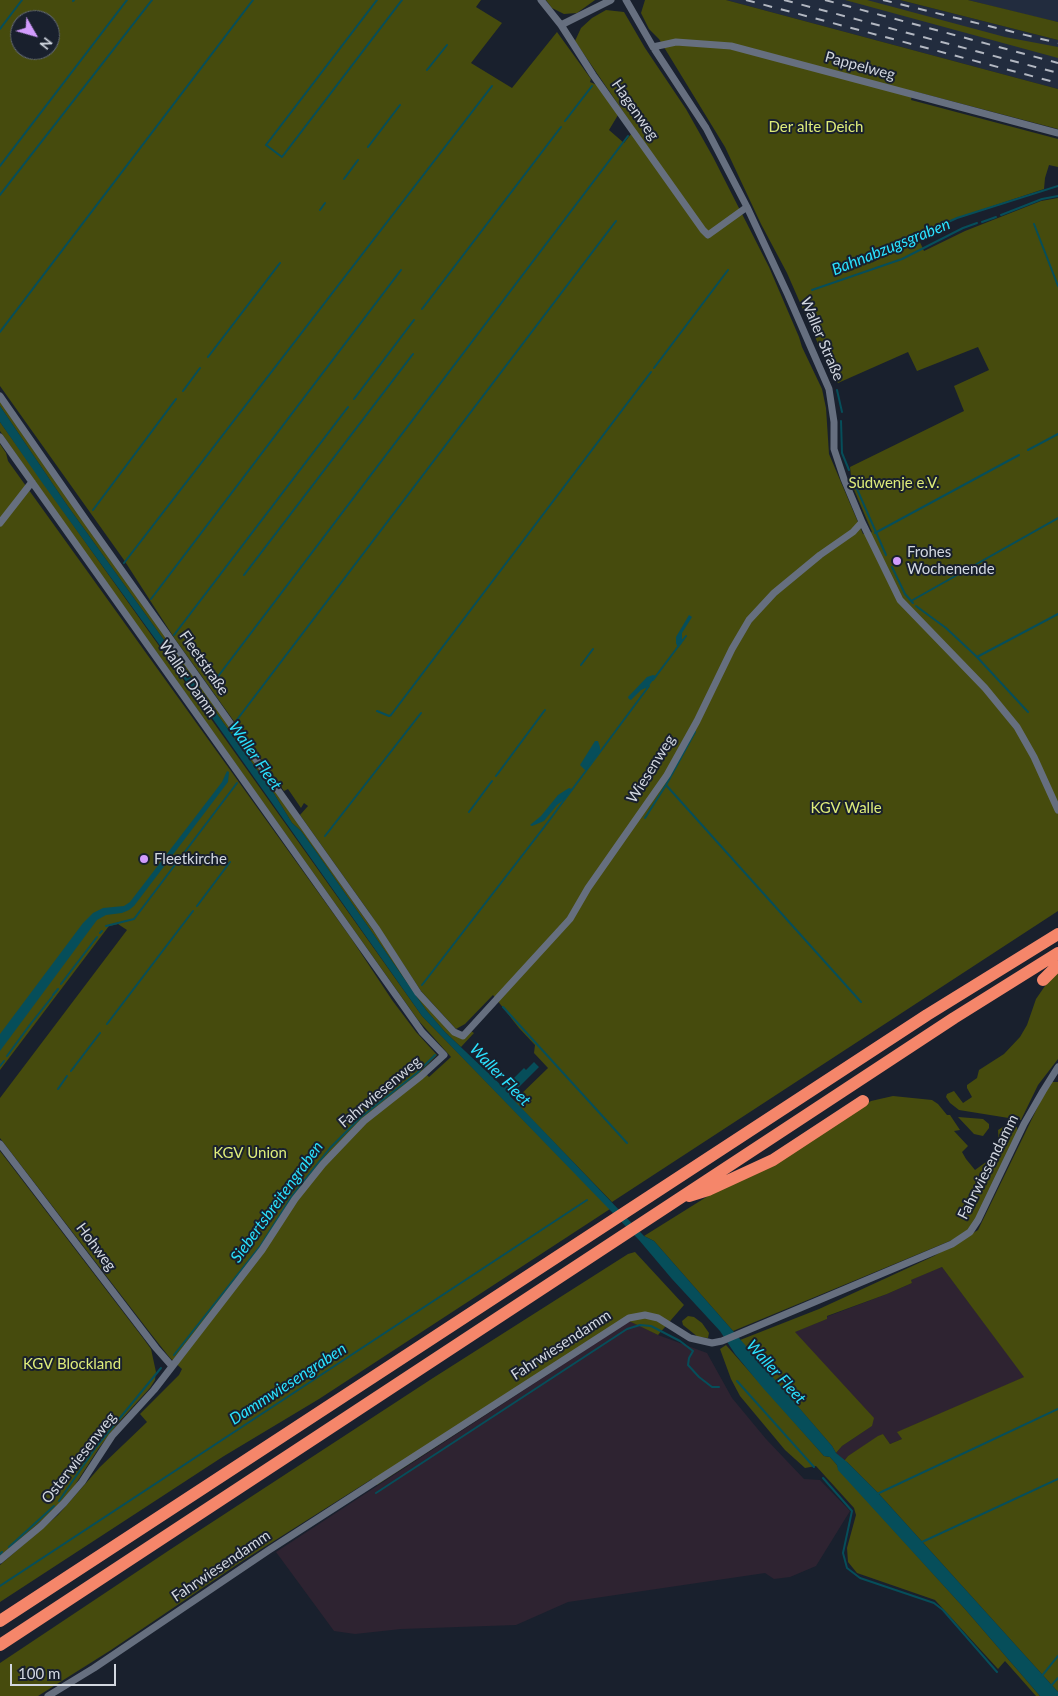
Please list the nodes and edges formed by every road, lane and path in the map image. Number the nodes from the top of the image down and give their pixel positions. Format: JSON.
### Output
{"nodes":[{"id":1,"x":540,"y":0,"type":"edge"},
{"id":2,"x":611,"y":0,"type":"edge"},
{"id":3,"x":626,"y":0,"type":"edge"},
{"id":4,"x":561,"y":25,"type":"junction"},
{"id":5,"x":653,"y":47,"type":"junction"},
{"id":6,"x":1058,"y":133,"type":"edge"},
{"id":7,"x":747,"y":207,"type":"junction"},
{"id":8,"x":0,"y":396,"type":"edge"},
{"id":9,"x":0,"y":437,"type":"edge"},
{"id":10,"x":32,"y":482,"type":"junction"},
{"id":11,"x":862,"y":522,"type":"junction"},
{"id":12,"x":0,"y":523,"type":"edge"},
{"id":13,"x":1058,"y":810,"type":"edge"},
{"id":14,"x":1058,"y":934,"type":"edge"},
{"id":15,"x":1058,"y":953,"type":"edge"},
{"id":16,"x":1058,"y":965,"type":"edge"},
{"id":17,"x":1043,"y":980,"type":"dead end"},
{"id":18,"x":463,"y":1036,"type":"joint"},
{"id":19,"x":444,"y":1055,"type":"joint"},
{"id":20,"x":1058,"y":1068,"type":"edge"},
{"id":21,"x":1055,"y":1076,"type":"edge"},
{"id":22,"x":863,"y":1101,"type":"dead end"},
{"id":23,"x":0,"y":1144,"type":"edge"},
{"id":24,"x":677,"y":1199,"type":"junction"},
{"id":25,"x":172,"y":1365,"type":"junction"},
{"id":26,"x":0,"y":1560,"type":"edge"},
{"id":27,"x":0,"y":1621,"type":"edge"},
{"id":28,"x":0,"y":1645,"type":"edge"},
{"id":29,"x":48,"y":1696,"type":"edge"}],
"edges":[{"from":1,"to":4,"type":"street","name":"Hagenweg"},
{"from":2,"to":4,"type":"street"},
{"from":3,"to":5,"type":"street","name":"Waller Straße"},
{"from":4,"to":7,"type":"street","name":"Hagenweg"},
{"from":5,"to":6,"type":"street","name":"Pappelweg"},
{"from":5,"to":7,"type":"street","name":"Waller Straße"},
{"from":7,"to":11,"type":"street","name":"Waller Straße"},
{"from":8,"to":18,"type":"street","name":"Fleetstraße"},
{"from":9,"to":10,"type":"street","name":"Waller Damm"},
{"from":10,"to":12,"type":"street"},
{"from":10,"to":19,"type":"street","name":"Waller Damm"},
{"from":11,"to":13,"type":"street","name":"Waller Straße"},
{"from":11,"to":18,"type":"street","name":"Wiesenweg"},
{"from":14,"to":27,"type":"highway"},
{"from":15,"to":24,"type":"highway"},
{"from":16,"to":17,"type":"highway"},
{"from":19,"to":25,"type":"street","name":"Fahrwiesenweg"},
{"from":20,"to":21,"type":"street","name":"Fahrwiesendamm"},
{"from":21,"to":29,"type":"street","name":"Fahrwiesendamm"},
{"from":22,"to":24,"type":"highway"},
{"from":23,"to":25,"type":"street","name":"Hohweg"},
{"from":24,"to":28,"type":"highway"},
{"from":25,"to":26,"type":"street","name":"Osterwiesenweg"}]}
